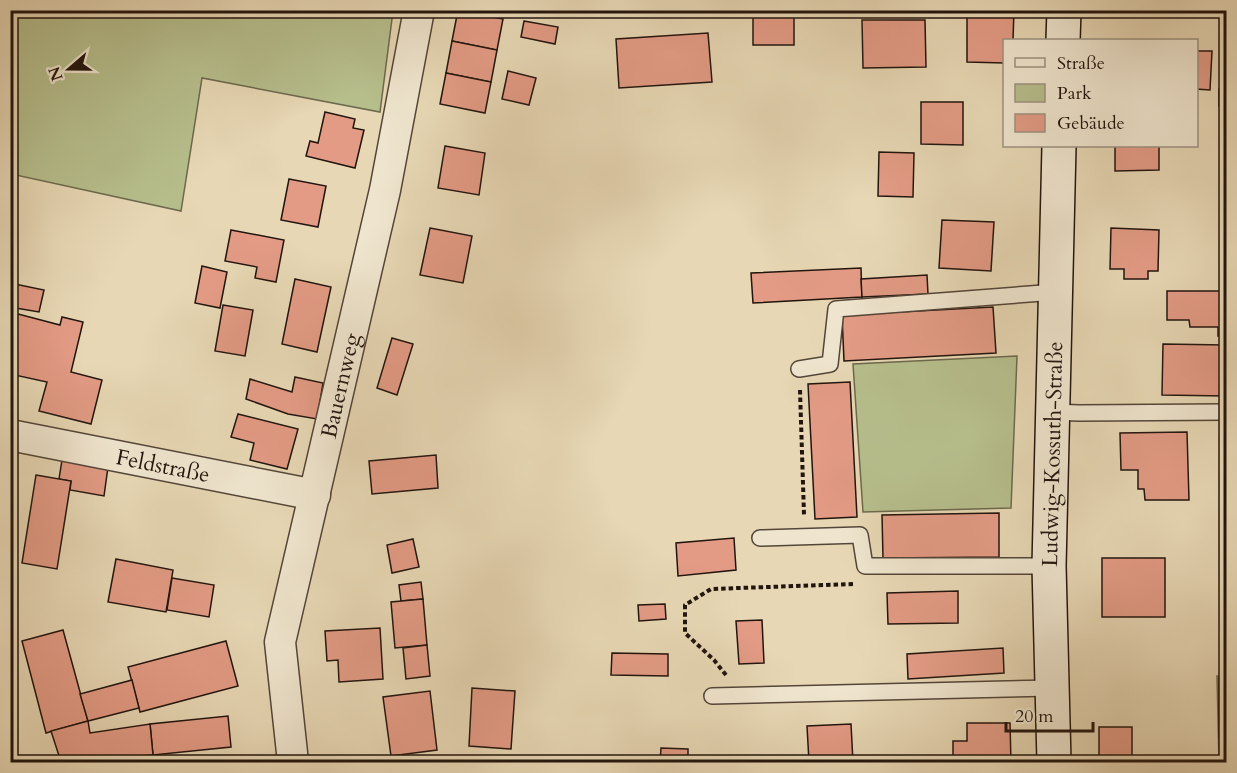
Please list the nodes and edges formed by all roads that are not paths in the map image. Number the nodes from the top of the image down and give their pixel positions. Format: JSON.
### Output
{"nodes":[{"id":1,"x":419,"y":10,"type":"edge"},
{"id":2,"x":1064,"y":10,"type":"edge"},
{"id":3,"x":1063,"y":39,"type":"edge"},
{"id":4,"x":1059,"y":147,"type":"edge"},
{"id":5,"x":1056,"y":292,"type":"junction"},
{"id":6,"x":799,"y":369,"type":"road end"},
{"id":7,"x":1052,"y":412,"type":"junction"},
{"id":8,"x":1227,"y":412,"type":"edge"},
{"id":9,"x":10,"y":435,"type":"edge"},
{"id":10,"x":315,"y":495,"type":"junction"},
{"id":11,"x":760,"y":538,"type":"dead end"},
{"id":12,"x":1049,"y":566,"type":"junction"},
{"id":13,"x":1052,"y":688,"type":"junction"},
{"id":14,"x":712,"y":696,"type":"dead end"},
{"id":15,"x":293,"y":762,"type":"edge"},
{"id":16,"x":1054,"y":762,"type":"edge"}],
"edges":[{"from":1,"to":10,"type":"street","name":"Bauernweg"},
{"from":2,"to":3,"type":"street"},
{"from":4,"to":5,"type":"street","name":"Ludwig-Kossuth-Straße"},
{"from":5,"to":6,"type":"lane"},
{"from":5,"to":7,"type":"street","name":"Ludwig-Kossuth-Straße"},
{"from":7,"to":8,"type":"lane"},
{"from":7,"to":12,"type":"street","name":"Ludwig-Kossuth-Straße"},
{"from":9,"to":10,"type":"street","name":"Feldstraße"},
{"from":10,"to":15,"type":"street","name":"Bauernweg"},
{"from":11,"to":12,"type":"lane"},
{"from":12,"to":13,"type":"street","name":"Ludwig-Kossuth-Straße"},
{"from":13,"to":14,"type":"lane"},
{"from":13,"to":16,"type":"street","name":"Ludwig-Kossuth-Straße"}]}
